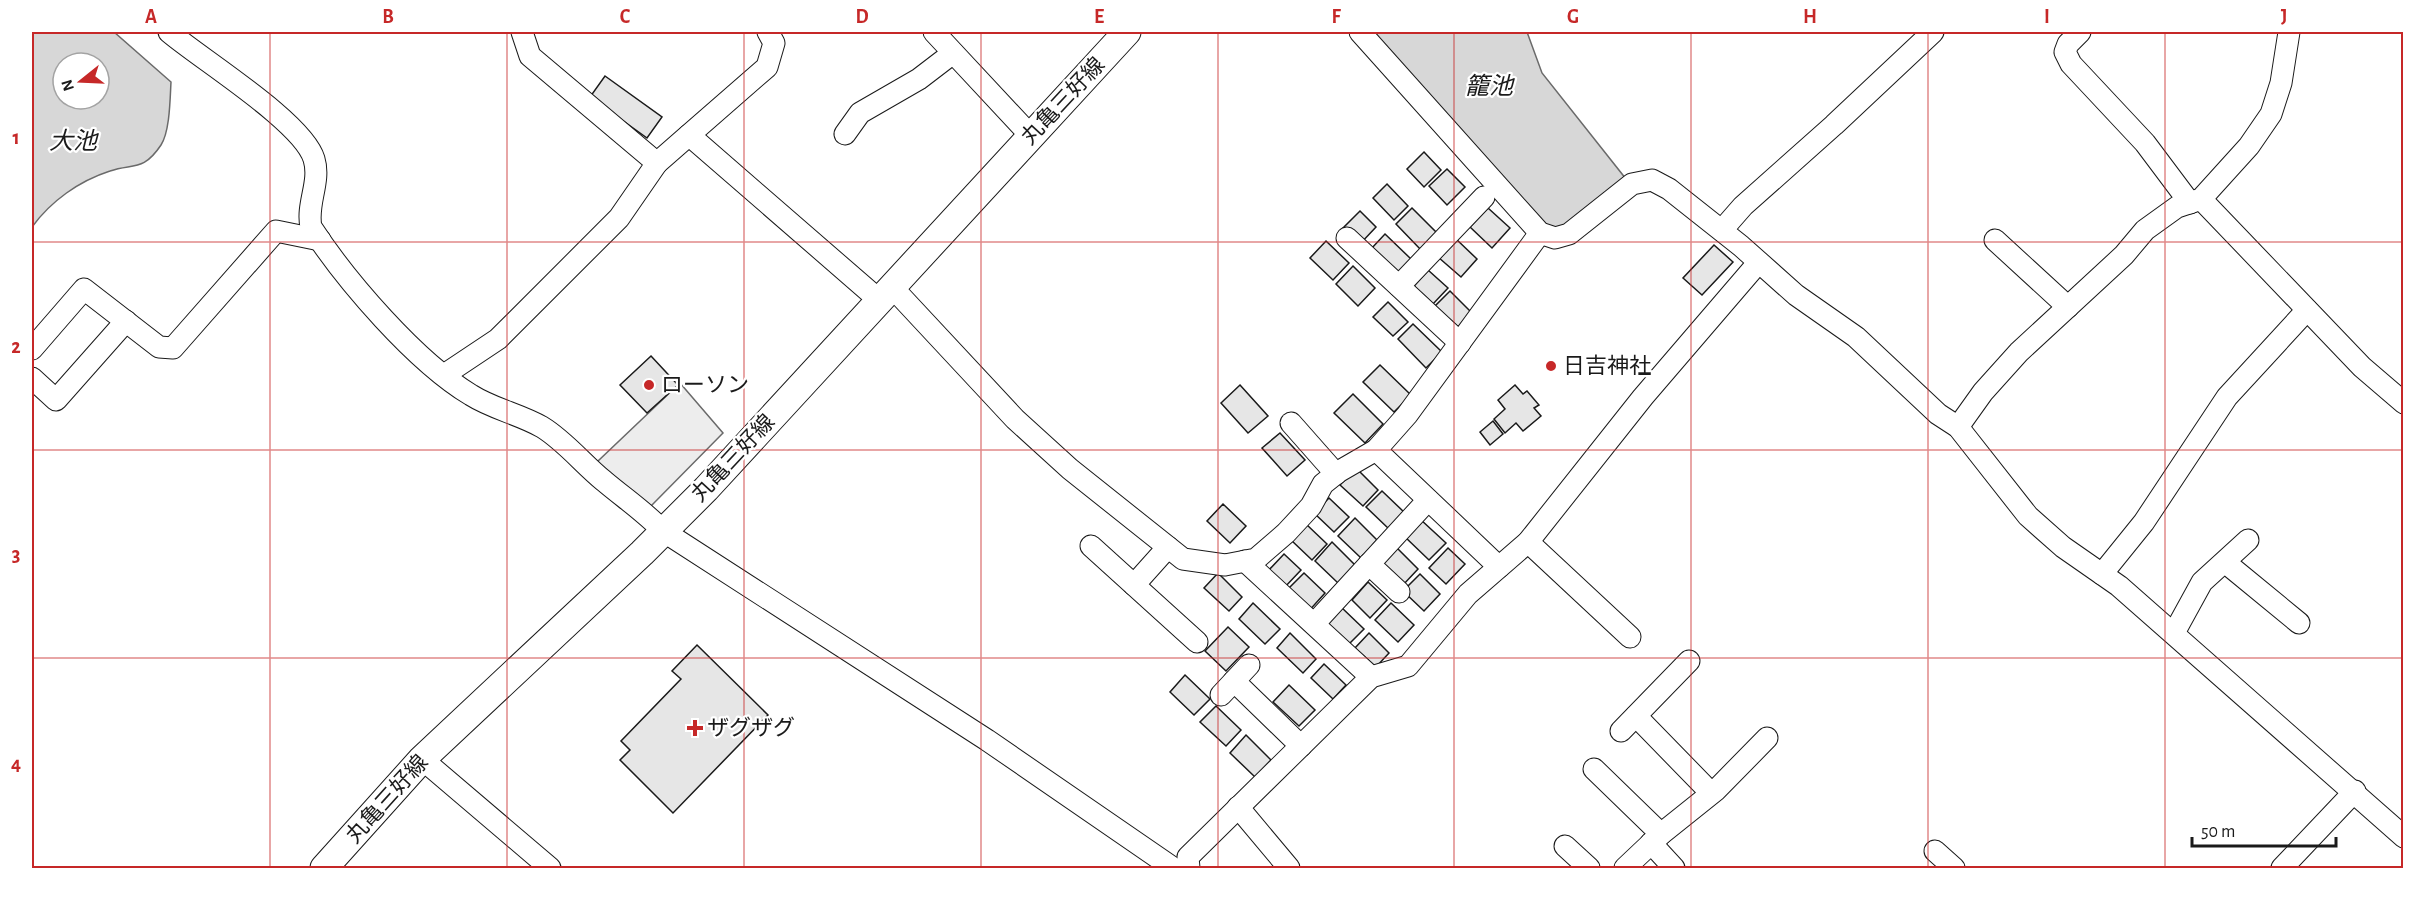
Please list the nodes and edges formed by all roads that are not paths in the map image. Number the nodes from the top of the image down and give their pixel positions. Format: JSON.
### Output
{"nodes":[{"id":1,"x":169,"y":32,"type":"edge"},
{"id":2,"x":522,"y":32,"type":"edge"},
{"id":3,"x":933,"y":32,"type":"edge"},
{"id":4,"x":1127,"y":32,"type":"edge"},
{"id":5,"x":1360,"y":32,"type":"edge"},
{"id":6,"x":1933,"y":32,"type":"edge"},
{"id":7,"x":2080,"y":32,"type":"edge"},
{"id":8,"x":2289,"y":32,"type":"edge"},
{"id":9,"x":773,"y":33,"type":"edge"},
{"id":10,"x":953,"y":52,"type":"junction"},
{"id":11,"x":845,"y":134,"type":"dead end"},
{"id":12,"x":689,"y":135,"type":"junction"},
{"id":13,"x":1031,"y":136,"type":"junction"},
{"id":14,"x":657,"y":163,"type":"junction"},
{"id":15,"x":1484,"y":197,"type":"dead end"},
{"id":16,"x":2195,"y":201,"type":"junction"},
{"id":17,"x":1722,"y":230,"type":"junction"},
{"id":18,"x":1540,"y":233,"type":"junction"},
{"id":19,"x":1347,"y":238,"type":"dead end"},
{"id":20,"x":320,"y":240,"type":"junction"},
{"id":21,"x":1995,"y":240,"type":"dead end"},
{"id":22,"x":1758,"y":263,"type":"junction"},
{"id":23,"x":1399,"y":286,"type":"junction"},
{"id":24,"x":885,"y":294,"type":"junction"},
{"id":25,"x":2068,"y":307,"type":"junction"},
{"id":26,"x":2307,"y":310,"type":"junction"},
{"id":27,"x":126,"y":321,"type":"junction"},
{"id":28,"x":1460,"y":343,"type":"junction"},
{"id":29,"x":32,"y":349,"type":"edge"},
{"id":30,"x":444,"y":375,"type":"junction"},
{"id":31,"x":32,"y":378,"type":"edge"},
{"id":32,"x":2403,"y":403,"type":"edge"},
{"id":33,"x":1291,"y":423,"type":"dead end"},
{"id":34,"x":1958,"y":427,"type":"junction"},
{"id":35,"x":1376,"y":450,"type":"junction"},
{"id":36,"x":1336,"y":474,"type":"junction"},
{"id":37,"x":1428,"y":500,"type":"junction"},
{"id":38,"x":663,"y":531,"type":"junction"},
{"id":39,"x":2248,"y":540,"type":"dead end"},
{"id":40,"x":1527,"y":542,"type":"junction"},
{"id":41,"x":1091,"y":546,"type":"dead end"},
{"id":42,"x":1167,"y":547,"type":"junction"},
{"id":43,"x":1245,"y":561,"type":"junction"},
{"id":44,"x":2226,"y":563,"type":"junction"},
{"id":45,"x":1369,"y":564,"type":"junction"},
{"id":46,"x":1499,"y":567,"type":"junction"},
{"id":47,"x":2102,"y":574,"type":"junction"},
{"id":48,"x":1134,"y":585,"type":"junction"},
{"id":49,"x":1399,"y":592,"type":"dead end"},
{"id":50,"x":2299,"y":623,"type":"dead end"},
{"id":51,"x":1314,"y":624,"type":"junction"},
{"id":52,"x":2174,"y":633,"type":"junction"},
{"id":53,"x":1630,"y":637,"type":"dead end"},
{"id":54,"x":1197,"y":642,"type":"dead end"},
{"id":55,"x":1689,"y":661,"type":"dead end"},
{"id":56,"x":1248,"y":665,"type":"dead end"},
{"id":57,"x":1371,"y":677,"type":"junction"},
{"id":58,"x":1636,"y":716,"type":"junction"},
{"id":59,"x":1621,"y":731,"type":"dead end"},
{"id":60,"x":1767,"y":738,"type":"dead end"},
{"id":61,"x":1301,"y":746,"type":"junction"},
{"id":62,"x":422,"y":759,"type":"junction"},
{"id":63,"x":1594,"y":769,"type":"dead end"},
{"id":64,"x":2355,"y":791,"type":"junction"},
{"id":65,"x":1711,"y":794,"type":"junction"},
{"id":66,"x":1238,"y":807,"type":"junction"},
{"id":67,"x":2403,"y":837,"type":"edge"},
{"id":68,"x":1656,"y":838,"type":"junction"},
{"id":69,"x":1565,"y":846,"type":"dead end"},
{"id":70,"x":1935,"y":851,"type":"dead end"},
{"id":71,"x":324,"y":868,"type":"edge"},
{"id":72,"x":550,"y":868,"type":"edge"},
{"id":73,"x":1173,"y":868,"type":"edge"},
{"id":74,"x":1189,"y":868,"type":"edge"},
{"id":75,"x":1288,"y":868,"type":"edge"},
{"id":76,"x":1589,"y":868,"type":"edge"},
{"id":77,"x":1625,"y":868,"type":"edge"},
{"id":78,"x":1674,"y":868,"type":"edge"},
{"id":79,"x":1954,"y":868,"type":"edge"},
{"id":80,"x":2282,"y":868,"type":"edge"}],
"edges":[{"from":1,"to":20,"type":"street"},
{"from":2,"to":14,"type":"street"},
{"from":3,"to":10,"type":"street"},
{"from":4,"to":13,"type":"main road","name":"丸亀三好線"},
{"from":5,"to":18,"type":"street"},
{"from":6,"to":17,"type":"street"},
{"from":7,"to":16,"type":"street"},
{"from":8,"to":16,"type":"street"},
{"from":9,"to":12,"type":"street"},
{"from":10,"to":11,"type":"street"},
{"from":10,"to":13,"type":"street"},
{"from":12,"to":14,"type":"street"},
{"from":12,"to":24,"type":"street"},
{"from":13,"to":24,"type":"main road","name":"丸亀三好線"},
{"from":14,"to":30,"type":"street"},
{"from":15,"to":23,"type":"street"},
{"from":16,"to":25,"type":"street"},
{"from":16,"to":26,"type":"street"},
{"from":17,"to":18,"type":"street"},
{"from":17,"to":22,"type":"street"},
{"from":18,"to":28,"type":"street"},
{"from":19,"to":23,"type":"street"},
{"from":20,"to":27,"type":"street"},
{"from":20,"to":30,"type":"street"},
{"from":21,"to":25,"type":"street"},
{"from":22,"to":34,"type":"street"},
{"from":22,"to":40,"type":"street"},
{"from":23,"to":28,"type":"street"},
{"from":24,"to":38,"type":"main road","name":"丸亀三好線"},
{"from":24,"to":42,"type":"street"},
{"from":25,"to":34,"type":"street"},
{"from":26,"to":32,"type":"street"},
{"from":26,"to":47,"type":"street"},
{"from":27,"to":29,"type":"street"},
{"from":27,"to":31,"type":"street"},
{"from":28,"to":35,"type":"street"},
{"from":30,"to":38,"type":"street"},
{"from":33,"to":36,"type":"street"},
{"from":34,"to":47,"type":"street"},
{"from":35,"to":36,"type":"street"},
{"from":35,"to":37,"type":"street"},
{"from":36,"to":43,"type":"street"},
{"from":37,"to":45,"type":"street"},
{"from":37,"to":46,"type":"street"},
{"from":38,"to":62,"type":"main road","name":"丸亀三好線"},
{"from":38,"to":73,"type":"street"},
{"from":39,"to":44,"type":"street"},
{"from":40,"to":46,"type":"street"},
{"from":40,"to":53,"type":"street"},
{"from":41,"to":48,"type":"street"},
{"from":42,"to":43,"type":"street"},
{"from":42,"to":48,"type":"street"},
{"from":43,"to":51,"type":"street"},
{"from":44,"to":50,"type":"street"},
{"from":44,"to":52,"type":"street"},
{"from":45,"to":49,"type":"street"},
{"from":45,"to":51,"type":"street"},
{"from":46,"to":57,"type":"street"},
{"from":47,"to":52,"type":"street"},
{"from":48,"to":54,"type":"street"},
{"from":51,"to":57,"type":"street"},
{"from":52,"to":64,"type":"street"},
{"from":55,"to":58,"type":"street"},
{"from":56,"to":61,"type":"street"},
{"from":57,"to":61,"type":"street"},
{"from":58,"to":59,"type":"street"},
{"from":58,"to":65,"type":"street"},
{"from":60,"to":65,"type":"street"},
{"from":61,"to":66,"type":"street"},
{"from":62,"to":71,"type":"main road","name":"丸亀三好線"},
{"from":62,"to":72,"type":"street"},
{"from":63,"to":68,"type":"street"},
{"from":64,"to":67,"type":"street"},
{"from":64,"to":80,"type":"street"},
{"from":65,"to":68,"type":"street"},
{"from":66,"to":74,"type":"street"},
{"from":66,"to":75,"type":"street"},
{"from":68,"to":77,"type":"street"},
{"from":68,"to":78,"type":"street"},
{"from":69,"to":76,"type":"street"},
{"from":70,"to":79,"type":"street"}]}
